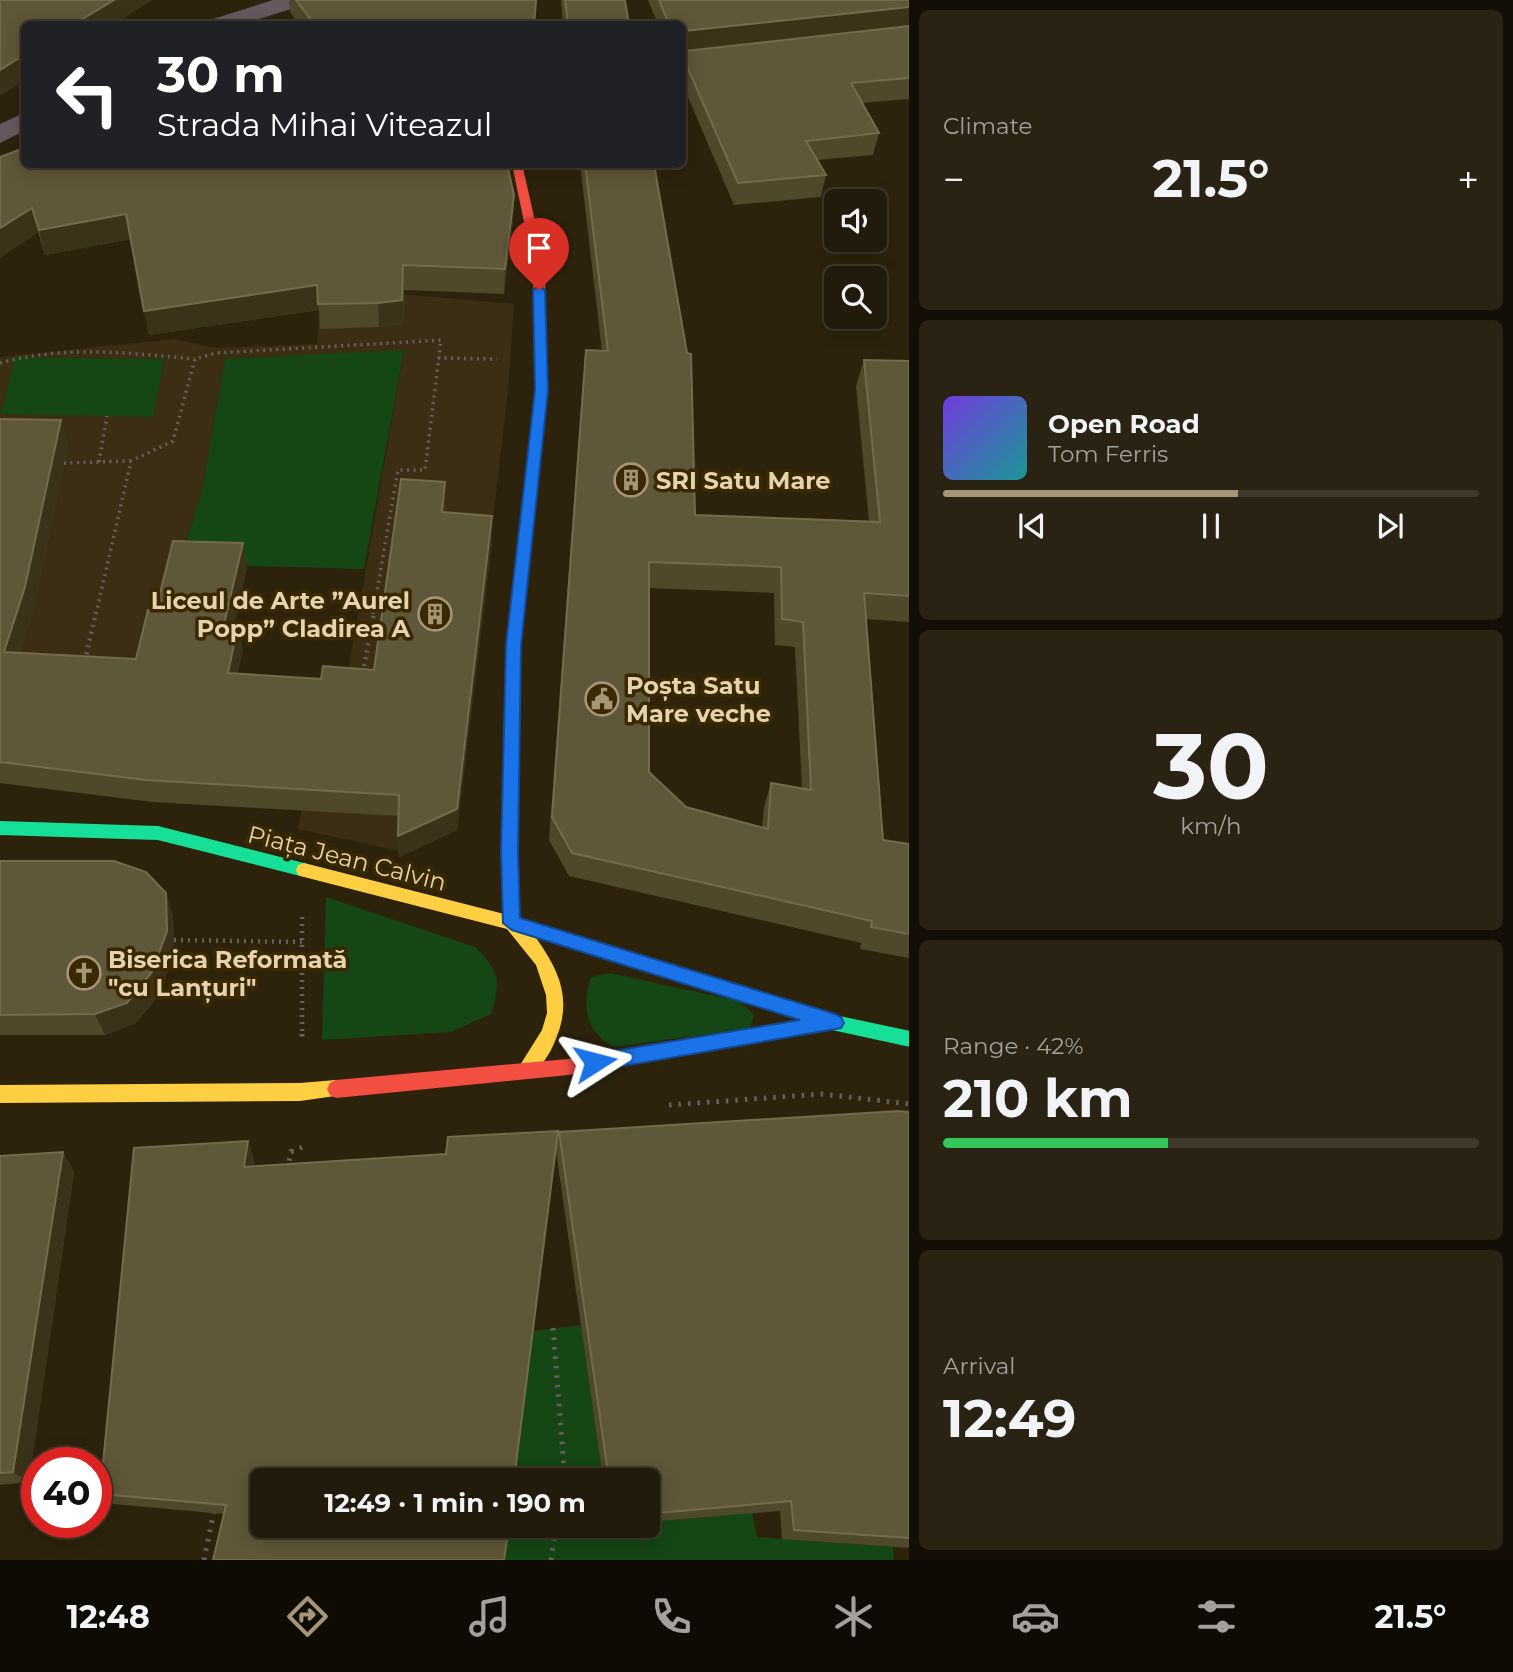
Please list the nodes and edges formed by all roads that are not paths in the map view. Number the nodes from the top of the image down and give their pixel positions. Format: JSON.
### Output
{"nodes":[{"id":1,"x":296,"y":0,"type":"edge"},
{"id":2,"x":230,"y":21,"type":"edge"},
{"id":3,"x":21,"y":123,"type":"edge"},
{"id":4,"x":0,"y":135,"type":"edge"},
{"id":5,"x":518,"y":168,"type":"edge"},
{"id":6,"x":0,"y":828,"type":"edge"},
{"id":7,"x":512,"y":923,"type":"junction"},
{"id":8,"x":835,"y":1023,"type":"junction"},
{"id":9,"x":909,"y":1039,"type":"edge"},
{"id":10,"x":526,"y":1070,"type":"junction"},
{"id":11,"x":0,"y":1094,"type":"edge"}],
"edges":[{"from":1,"to":2,"type":"street"},
{"from":3,"to":4,"type":"street"},
{"from":5,"to":7,"type":"street"},
{"from":6,"to":7,"type":"street","name":"Piața Jean Calvin"},
{"from":7,"to":8,"type":"street"},
{"from":7,"to":10,"type":"street","name":"Piața Jean Calvin"},
{"from":8,"to":9,"type":"street"},
{"from":8,"to":10,"type":"street"},
{"from":10,"to":11,"type":"street"}]}
